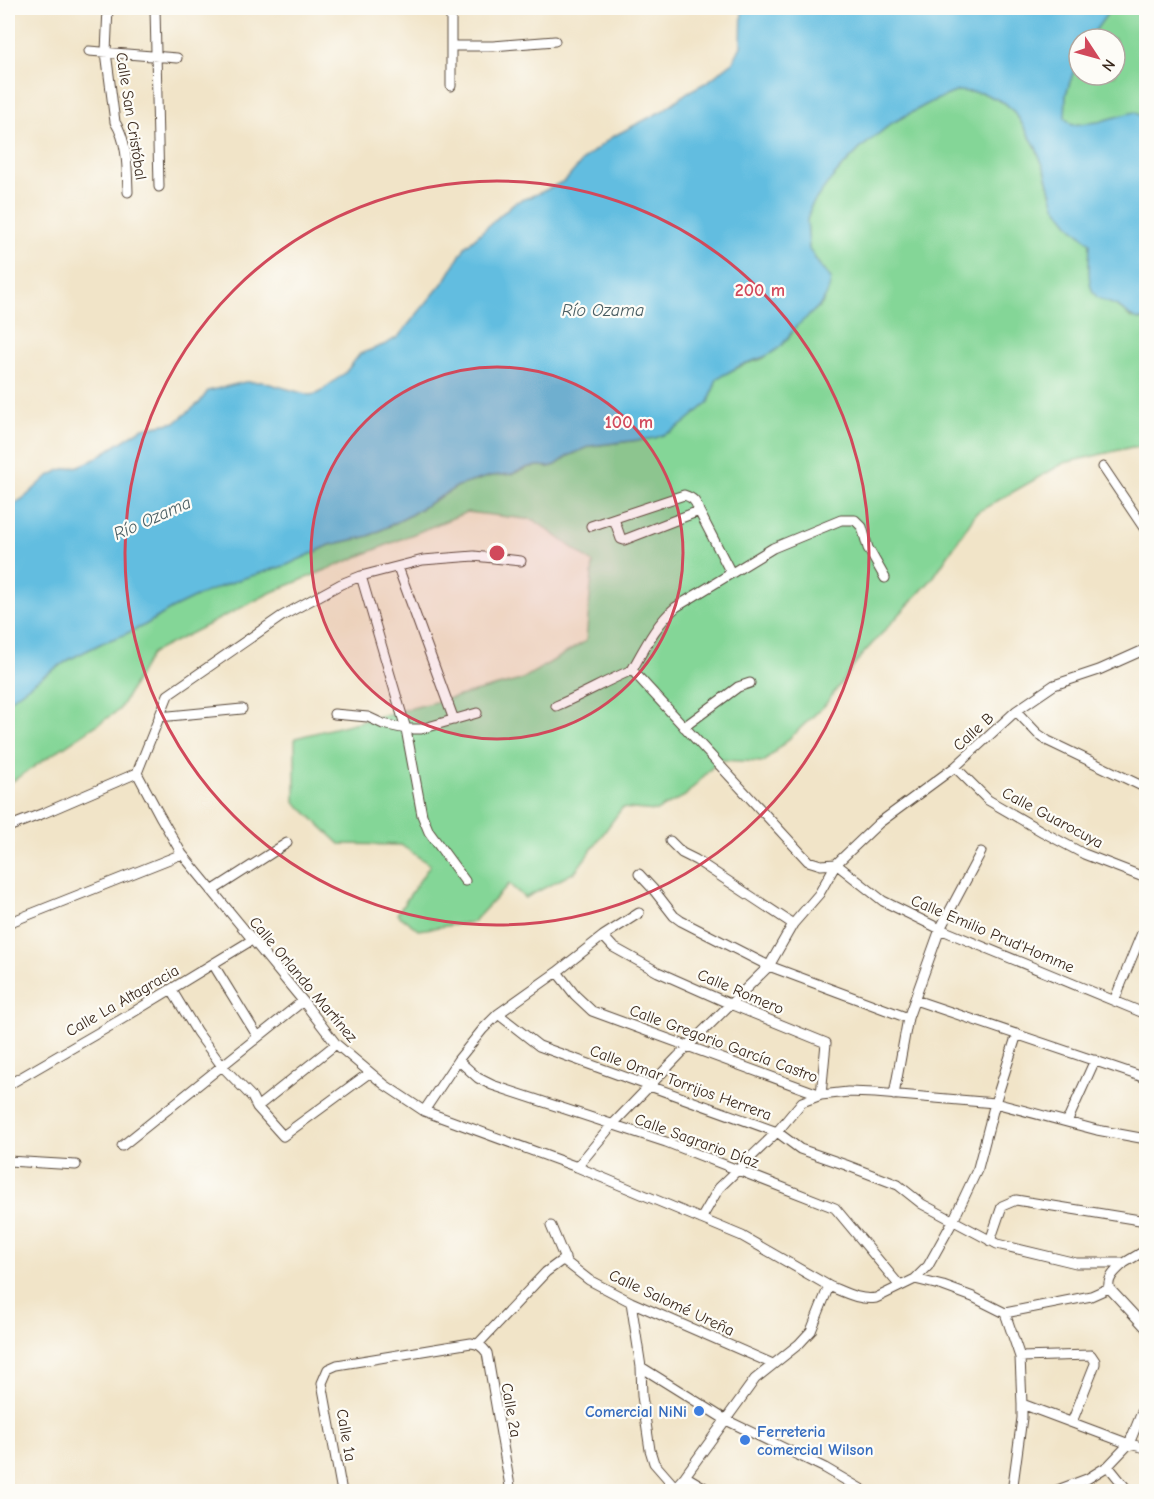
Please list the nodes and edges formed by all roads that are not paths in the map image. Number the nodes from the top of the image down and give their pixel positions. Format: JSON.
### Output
{"nodes":[{"id":1,"x":108,"y":8,"type":"edge"},
{"id":2,"x":155,"y":8,"type":"edge"},
{"id":3,"x":451,"y":8,"type":"edge"},
{"id":4,"x":555,"y":40,"type":"dead end"},
{"id":5,"x":452,"y":46,"type":"junction"},
{"id":6,"x":88,"y":51,"type":"dead end"},
{"id":7,"x":106,"y":52,"type":"junction"},
{"id":8,"x":155,"y":56,"type":"junction"},
{"id":9,"x":177,"y":58,"type":"dead end"},
{"id":10,"x":451,"y":86,"type":"dead end"},
{"id":11,"x":159,"y":187,"type":"dead end"},
{"id":12,"x":128,"y":192,"type":"dead end"},
{"id":13,"x":1103,"y":467,"type":"dead end"},
{"id":14,"x":699,"y":511,"type":"junction"},
{"id":15,"x":614,"y":519,"type":"junction"},
{"id":16,"x":591,"y":526,"type":"dead end"},
{"id":17,"x":1146,"y":531,"type":"edge"},
{"id":18,"x":521,"y":561,"type":"dead end"},
{"id":19,"x":398,"y":567,"type":"junction"},
{"id":20,"x":731,"y":573,"type":"junction"},
{"id":21,"x":361,"y":576,"type":"junction"},
{"id":22,"x":885,"y":578,"type":"dead end"},
{"id":23,"x":1146,"y":649,"type":"edge"},
{"id":24,"x":632,"y":670,"type":"junction"},
{"id":25,"x":750,"y":683,"type":"dead end"},
{"id":26,"x":556,"y":706,"type":"dead end"},
{"id":27,"x":242,"y":709,"type":"dead end"},
{"id":28,"x":1016,"y":711,"type":"junction"},
{"id":29,"x":477,"y":713,"type":"dead end"},
{"id":30,"x":334,"y":714,"type":"dead end"},
{"id":31,"x":159,"y":717,"type":"junction"},
{"id":32,"x":453,"y":720,"type":"junction"},
{"id":33,"x":684,"y":727,"type":"junction"},
{"id":34,"x":406,"y":729,"type":"junction"},
{"id":35,"x":955,"y":767,"type":"junction"},
{"id":36,"x":137,"y":773,"type":"junction"},
{"id":37,"x":1146,"y":788,"type":"edge"},
{"id":38,"x":8,"y":827,"type":"edge"},
{"id":39,"x":670,"y":841,"type":"dead end"},
{"id":40,"x":287,"y":843,"type":"dead end"},
{"id":41,"x":981,"y":852,"type":"dead end"},
{"id":42,"x":182,"y":854,"type":"junction"},
{"id":43,"x":836,"y":864,"type":"junction"},
{"id":44,"x":639,"y":874,"type":"dead end"},
{"id":45,"x":1146,"y":878,"type":"edge"},
{"id":46,"x":465,"y":881,"type":"dead end"},
{"id":47,"x":212,"y":891,"type":"junction"},
{"id":48,"x":639,"y":913,"type":"dead end"},
{"id":49,"x":8,"y":923,"type":"edge"},
{"id":50,"x":1146,"y":923,"type":"edge"},
{"id":51,"x":793,"y":924,"type":"junction"},
{"id":52,"x":940,"y":929,"type":"junction"},
{"id":53,"x":603,"y":936,"type":"junction"},
{"id":54,"x":252,"y":940,"type":"junction"},
{"id":55,"x":213,"y":964,"type":"junction"},
{"id":56,"x":770,"y":966,"type":"junction"},
{"id":57,"x":558,"y":972,"type":"junction"},
{"id":58,"x":171,"y":989,"type":"junction"},
{"id":59,"x":915,"y":1000,"type":"junction"},
{"id":60,"x":303,"y":1001,"type":"junction"},
{"id":61,"x":1114,"y":1001,"type":"junction"},
{"id":62,"x":730,"y":1004,"type":"junction"},
{"id":63,"x":498,"y":1014,"type":"junction"},
{"id":64,"x":1146,"y":1014,"type":"edge"},
{"id":65,"x":908,"y":1018,"type":"junction"},
{"id":66,"x":1017,"y":1034,"type":"junction"},
{"id":67,"x":258,"y":1037,"type":"junction"},
{"id":68,"x":336,"y":1044,"type":"junction"},
{"id":69,"x":688,"y":1046,"type":"junction"},
{"id":70,"x":458,"y":1060,"type":"junction"},
{"id":71,"x":1095,"y":1060,"type":"junction"},
{"id":72,"x":222,"y":1066,"type":"junction"},
{"id":73,"x":369,"y":1073,"type":"junction"},
{"id":74,"x":1146,"y":1078,"type":"edge"},
{"id":75,"x":8,"y":1084,"type":"edge"},
{"id":76,"x":649,"y":1086,"type":"junction"},
{"id":77,"x":821,"y":1095,"type":"junction"},
{"id":78,"x":894,"y":1095,"type":"junction"},
{"id":79,"x":995,"y":1103,"type":"junction"},
{"id":80,"x":257,"y":1107,"type":"junction"},
{"id":81,"x":424,"y":1111,"type":"junction"},
{"id":82,"x":1067,"y":1122,"type":"junction"},
{"id":83,"x":612,"y":1125,"type":"junction"},
{"id":84,"x":777,"y":1132,"type":"junction"},
{"id":85,"x":1146,"y":1139,"type":"edge"},
{"id":86,"x":122,"y":1146,"type":"dead end"},
{"id":87,"x":8,"y":1161,"type":"edge"},
{"id":88,"x":76,"y":1164,"type":"dead end"},
{"id":89,"x":577,"y":1167,"type":"junction"},
{"id":90,"x":737,"y":1170,"type":"junction"},
{"id":91,"x":701,"y":1219,"type":"junction"},
{"id":92,"x":953,"y":1221,"type":"junction"},
{"id":93,"x":1146,"y":1221,"type":"edge"},
{"id":94,"x":551,"y":1226,"type":"dead end"},
{"id":95,"x":990,"y":1241,"type":"junction"},
{"id":96,"x":1146,"y":1250,"type":"edge"},
{"id":97,"x":565,"y":1258,"type":"junction"},
{"id":98,"x":1124,"y":1263,"type":"junction"},
{"id":99,"x":915,"y":1280,"type":"junction"},
{"id":100,"x":829,"y":1286,"type":"junction"},
{"id":101,"x":900,"y":1286,"type":"junction"},
{"id":102,"x":1108,"y":1288,"type":"junction"},
{"id":103,"x":631,"y":1302,"type":"junction"},
{"id":104,"x":1005,"y":1313,"type":"junction"},
{"id":105,"x":1146,"y":1328,"type":"edge"},
{"id":106,"x":474,"y":1344,"type":"junction"},
{"id":107,"x":1020,"y":1357,"type":"junction"},
{"id":108,"x":773,"y":1364,"type":"junction"},
{"id":109,"x":641,"y":1368,"type":"junction"},
{"id":110,"x":1146,"y":1402,"type":"edge"},
{"id":111,"x":1022,"y":1404,"type":"junction"},
{"id":112,"x":726,"y":1420,"type":"junction"},
{"id":113,"x":1072,"y":1422,"type":"junction"},
{"id":114,"x":1129,"y":1444,"type":"junction"},
{"id":115,"x":1146,"y":1448,"type":"edge"},
{"id":116,"x":1108,"y":1466,"type":"junction"},
{"id":117,"x":685,"y":1476,"type":"junction"},
{"id":118,"x":673,"y":1489,"type":"edge"},
{"id":119,"x":342,"y":1491,"type":"edge"},
{"id":120,"x":511,"y":1491,"type":"edge"},
{"id":121,"x":712,"y":1491,"type":"edge"},
{"id":122,"x":866,"y":1491,"type":"edge"},
{"id":123,"x":1012,"y":1491,"type":"edge"},
{"id":124,"x":1051,"y":1491,"type":"edge"},
{"id":125,"x":1129,"y":1491,"type":"edge"}],
"edges":[{"from":1,"to":7,"type":"street","name":"Calle San Cristóbal"},
{"from":2,"to":8,"type":"street"},
{"from":3,"to":5,"type":"street"},
{"from":4,"to":5,"type":"street"},
{"from":5,"to":10,"type":"street"},
{"from":6,"to":7,"type":"street"},
{"from":7,"to":8,"type":"street"},
{"from":7,"to":12,"type":"street","name":"Calle San Cristóbal"},
{"from":8,"to":9,"type":"street"},
{"from":8,"to":11,"type":"street"},
{"from":13,"to":17,"type":"street"},
{"from":14,"to":15,"type":"street"},
{"from":14,"to":15,"type":"street"},
{"from":14,"to":20,"type":"street"},
{"from":15,"to":16,"type":"street"},
{"from":18,"to":19,"type":"street"},
{"from":19,"to":21,"type":"street"},
{"from":19,"to":32,"type":"street"},
{"from":20,"to":22,"type":"street"},
{"from":20,"to":24,"type":"street"},
{"from":21,"to":31,"type":"street"},
{"from":21,"to":34,"type":"street"},
{"from":23,"to":28,"type":"street","name":"Calle B"},
{"from":24,"to":26,"type":"street"},
{"from":24,"to":33,"type":"street"},
{"from":25,"to":33,"type":"street"},
{"from":27,"to":31,"type":"street"},
{"from":28,"to":35,"type":"street","name":"Calle B"},
{"from":28,"to":37,"type":"street"},
{"from":29,"to":32,"type":"street"},
{"from":30,"to":34,"type":"street"},
{"from":31,"to":36,"type":"street"},
{"from":32,"to":34,"type":"street"},
{"from":33,"to":43,"type":"street"},
{"from":34,"to":46,"type":"street"},
{"from":35,"to":43,"type":"street","name":"Calle B"},
{"from":35,"to":45,"type":"street","name":"Calle Guarocuya"},
{"from":36,"to":38,"type":"street"},
{"from":36,"to":42,"type":"street","name":"Calle Orlando Martínez"},
{"from":39,"to":51,"type":"street"},
{"from":40,"to":47,"type":"street"},
{"from":41,"to":52,"type":"street"},
{"from":42,"to":47,"type":"street","name":"Calle Orlando Martínez"},
{"from":42,"to":49,"type":"street"},
{"from":43,"to":51,"type":"street","name":"Calle B"},
{"from":43,"to":52,"type":"street","name":"Calle Emilio Prud'Homme"},
{"from":44,"to":56,"type":"street"},
{"from":47,"to":54,"type":"street","name":"Calle Orlando Martínez"},
{"from":48,"to":53,"type":"street"},
{"from":50,"to":61,"type":"street"},
{"from":51,"to":56,"type":"street","name":"Calle B"},
{"from":52,"to":59,"type":"street"},
{"from":52,"to":61,"type":"street","name":"Calle Emilio Prud'Homme"},
{"from":53,"to":57,"type":"street"},
{"from":53,"to":62,"type":"street","name":"Calle Romero"},
{"from":54,"to":55,"type":"street","name":"Calle La Altagracia"},
{"from":54,"to":60,"type":"street","name":"Calle Orlando Martínez"},
{"from":55,"to":58,"type":"street","name":"Calle La Altagracia"},
{"from":55,"to":67,"type":"street"},
{"from":56,"to":62,"type":"street","name":"Calle B"},
{"from":56,"to":65,"type":"street"},
{"from":57,"to":63,"type":"street"},
{"from":57,"to":69,"type":"street","name":"Calle Gregorio García Castro"},
{"from":58,"to":72,"type":"street"},
{"from":58,"to":75,"type":"street","name":"Calle La Altagracia"},
{"from":59,"to":65,"type":"street"},
{"from":59,"to":66,"type":"street"},
{"from":60,"to":67,"type":"street"},
{"from":60,"to":68,"type":"street","name":"Calle Orlando Martínez"},
{"from":61,"to":64,"type":"street","name":"Calle Emilio Prud'Homme"},
{"from":62,"to":69,"type":"street","name":"Calle B"},
{"from":62,"to":77,"type":"street","name":"Calle Romero"},
{"from":63,"to":70,"type":"street"},
{"from":63,"to":76,"type":"street","name":"Calle Omar Torrijos Herrera"},
{"from":65,"to":78,"type":"street"},
{"from":66,"to":71,"type":"street"},
{"from":66,"to":79,"type":"street"},
{"from":67,"to":72,"type":"street"},
{"from":68,"to":73,"type":"street","name":"Calle Orlando Martínez"},
{"from":68,"to":80,"type":"street"},
{"from":69,"to":76,"type":"street","name":"Calle B"},
{"from":69,"to":77,"type":"street","name":"Calle Gregorio García Castro"},
{"from":70,"to":81,"type":"street"},
{"from":70,"to":83,"type":"street","name":"Calle Sagrario Díaz"},
{"from":71,"to":74,"type":"street"},
{"from":71,"to":82,"type":"street"},
{"from":72,"to":80,"type":"street"},
{"from":72,"to":86,"type":"street"},
{"from":73,"to":80,"type":"street"},
{"from":73,"to":81,"type":"street","name":"Calle Orlando Martínez"},
{"from":76,"to":83,"type":"street","name":"Calle B"},
{"from":76,"to":84,"type":"street","name":"Calle Omar Torrijos Herrera"},
{"from":77,"to":78,"type":"street","name":"Calle Gregorio García Castro"},
{"from":77,"to":84,"type":"street"},
{"from":78,"to":79,"type":"street","name":"Calle Gregorio García Castro"},
{"from":79,"to":82,"type":"street","name":"Calle Gregorio García Castro"},
{"from":79,"to":92,"type":"street"},
{"from":81,"to":89,"type":"street","name":"Calle Orlando Martínez"},
{"from":82,"to":85,"type":"street","name":"Calle Gregorio García Castro"},
{"from":83,"to":89,"type":"street","name":"Calle B"},
{"from":83,"to":90,"type":"street","name":"Calle Sagrario Díaz"},
{"from":84,"to":90,"type":"street"},
{"from":84,"to":92,"type":"street","name":"Calle Omar Torrijos Herrera"},
{"from":87,"to":88,"type":"street"},
{"from":89,"to":91,"type":"street","name":"Calle Orlando Martínez"},
{"from":90,"to":91,"type":"street"},
{"from":90,"to":101,"type":"street","name":"Calle Sagrario Díaz"},
{"from":91,"to":100,"type":"street","name":"Calle Orlando Martínez"},
{"from":92,"to":95,"type":"street","name":"Calle Omar Torrijos Herrera"},
{"from":92,"to":99,"type":"street"},
{"from":93,"to":95,"type":"street"},
{"from":94,"to":97,"type":"street","name":"Calle Salomé Ureña"},
{"from":95,"to":98,"type":"street","name":"Calle Omar Torrijos Herrera"},
{"from":96,"to":98,"type":"street"},
{"from":97,"to":103,"type":"street","name":"Calle Salomé Ureña"},
{"from":97,"to":106,"type":"street"},
{"from":98,"to":102,"type":"street"},
{"from":99,"to":101,"type":"street","name":"Calle Orlando Martínez"},
{"from":99,"to":104,"type":"street"},
{"from":100,"to":101,"type":"street","name":"Calle Orlando Martínez"},
{"from":100,"to":108,"type":"street"},
{"from":102,"to":104,"type":"street"},
{"from":102,"to":105,"type":"street"},
{"from":103,"to":108,"type":"street","name":"Calle Salomé Ureña"},
{"from":103,"to":109,"type":"street"},
{"from":104,"to":107,"type":"street"},
{"from":106,"to":119,"type":"street","name":"Calle 1a"},
{"from":106,"to":120,"type":"street","name":"Calle 2a"},
{"from":107,"to":111,"type":"street"},
{"from":107,"to":113,"type":"street"},
{"from":108,"to":112,"type":"street"},
{"from":109,"to":112,"type":"street"},
{"from":109,"to":118,"type":"street"},
{"from":110,"to":114,"type":"street"},
{"from":111,"to":113,"type":"street"},
{"from":111,"to":123,"type":"street"},
{"from":112,"to":117,"type":"street"},
{"from":112,"to":122,"type":"street"},
{"from":113,"to":114,"type":"street"},
{"from":114,"to":115,"type":"street"},
{"from":114,"to":116,"type":"street"},
{"from":116,"to":124,"type":"street"},
{"from":116,"to":125,"type":"street"},
{"from":117,"to":118,"type":"street"},
{"from":117,"to":121,"type":"street"}]}
